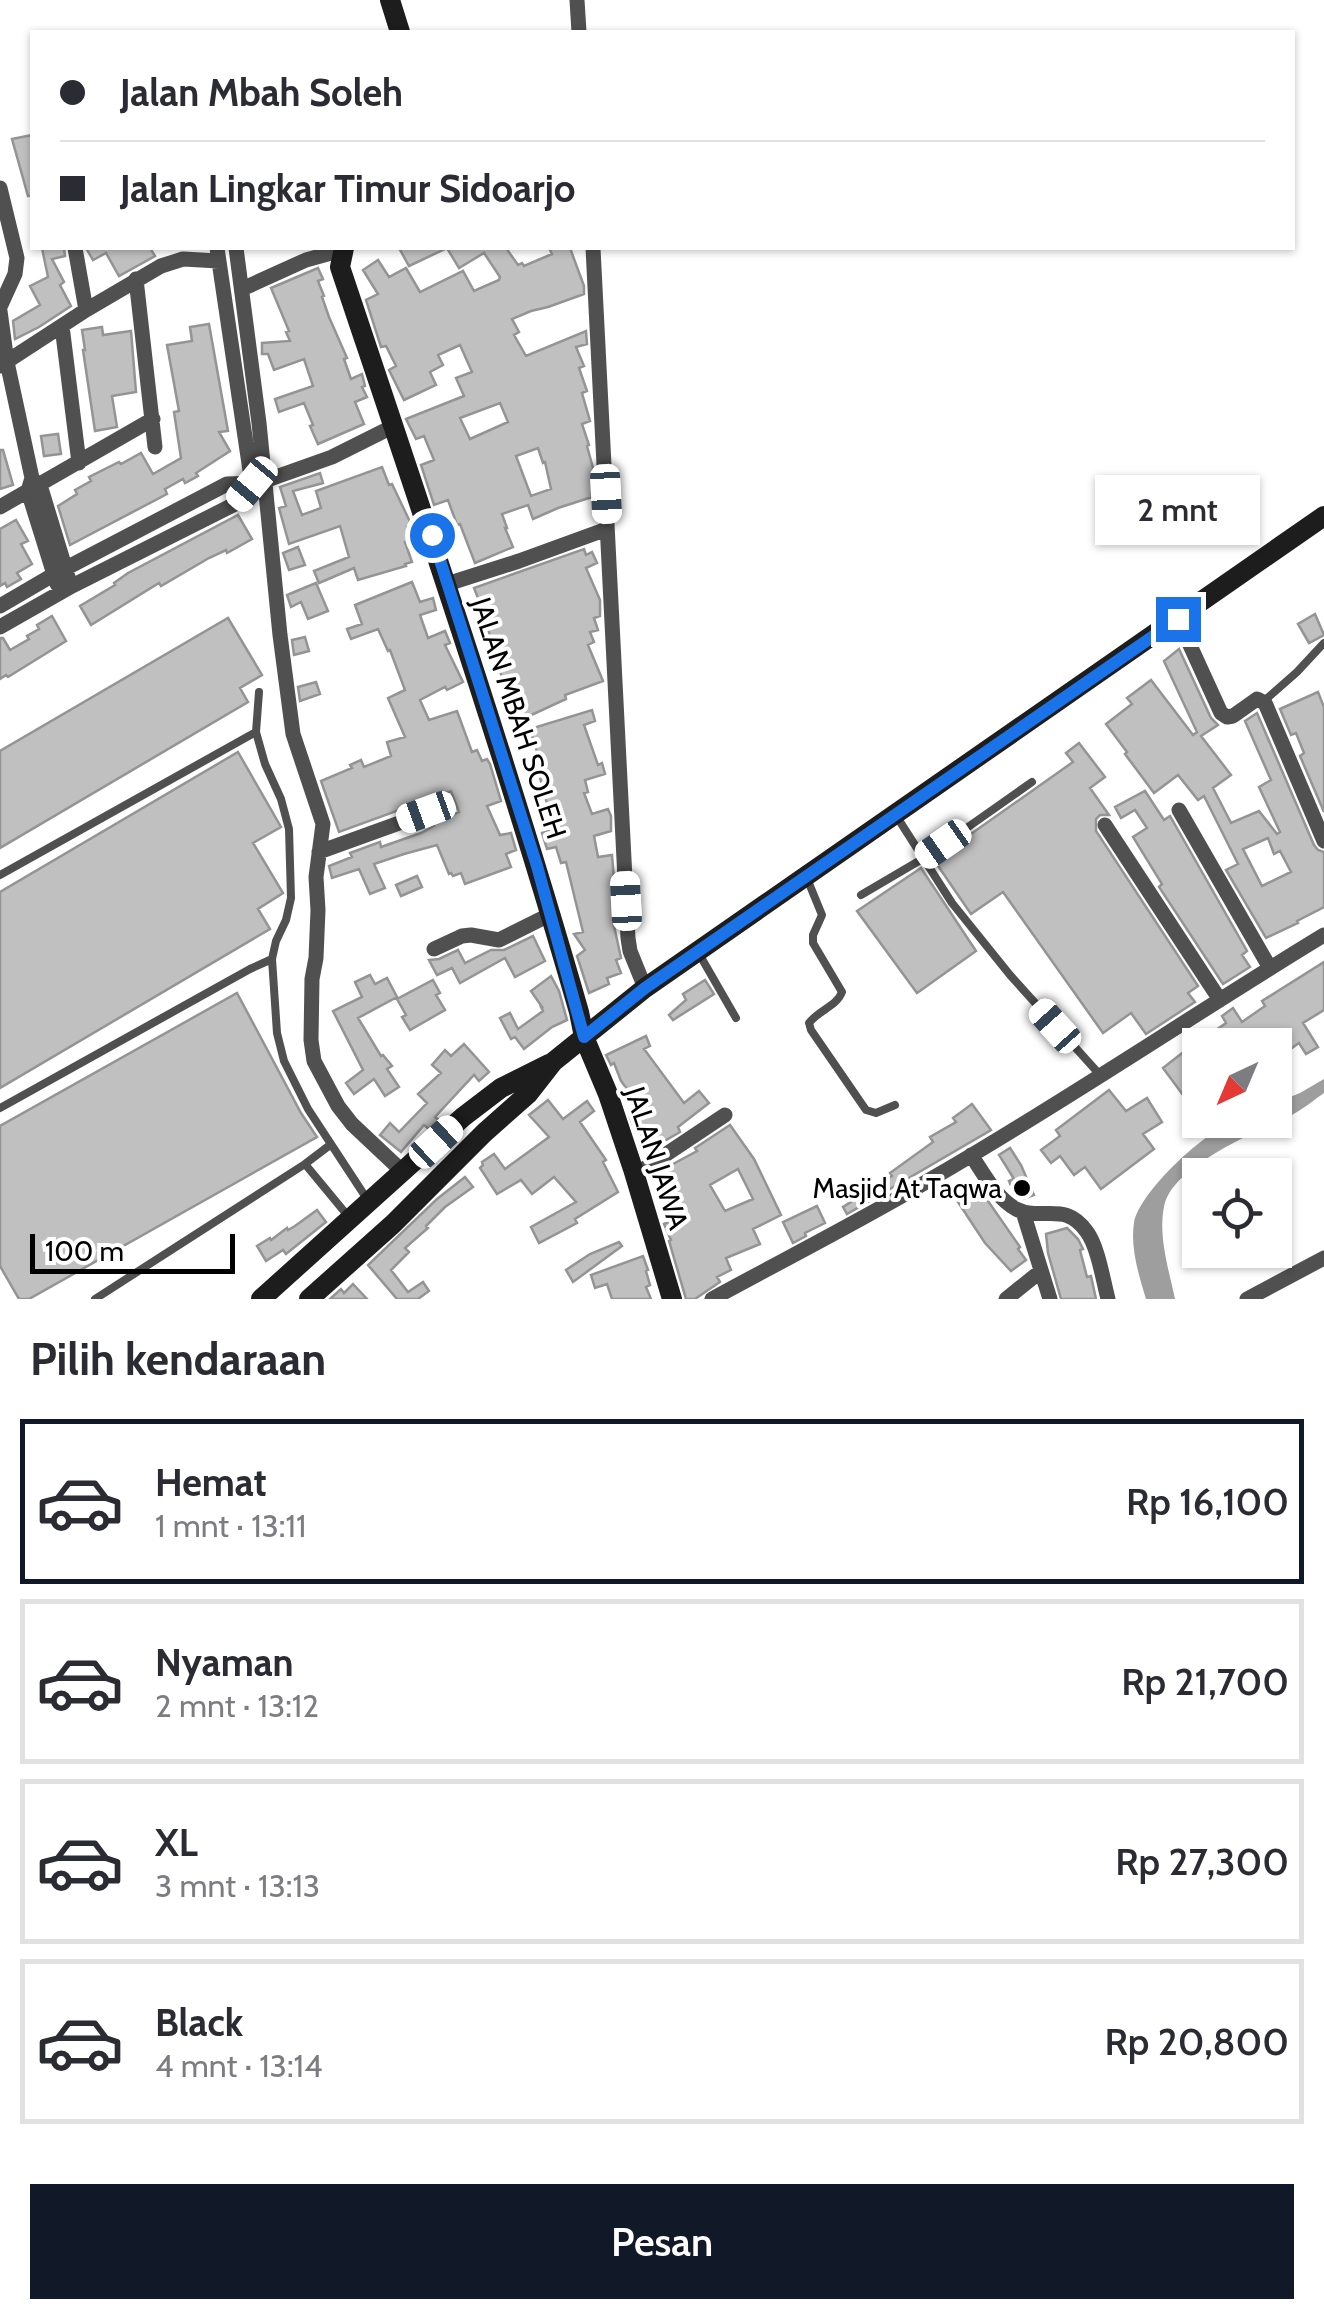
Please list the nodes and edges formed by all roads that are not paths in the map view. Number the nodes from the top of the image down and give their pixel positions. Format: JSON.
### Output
{"nodes":[{"id":1,"x":390,"y":0,"type":"edge"},
{"id":2,"x":577,"y":0,"type":"edge"},
{"id":3,"x":394,"y":30,"type":"edge"},
{"id":4,"x":579,"y":30,"type":"edge"},
{"id":5,"x":0,"y":188,"type":"edge"},
{"id":6,"x":76,"y":250,"type":"edge"},
{"id":7,"x":236,"y":250,"type":"edge"},
{"id":8,"x":340,"y":250,"type":"edge"},
{"id":9,"x":343,"y":250,"type":"edge"},
{"id":10,"x":593,"y":250,"type":"edge"},
{"id":11,"x":218,"y":254,"type":"edge"},
{"id":12,"x":136,"y":280,"type":"junction"},
{"id":13,"x":242,"y":289,"type":"junction"},
{"id":14,"x":0,"y":309,"type":"edge"},
{"id":15,"x":86,"y":310,"type":"junction"},
{"id":16,"x":62,"y":326,"type":"junction"},
{"id":17,"x":3,"y":364,"type":"edge"},
{"id":18,"x":152,"y":419,"type":"junction"},
{"id":19,"x":394,"y":426,"type":"junction"},
{"id":20,"x":155,"y":447,"type":"dead end"},
{"id":21,"x":80,"y":463,"type":"junction"},
{"id":22,"x":258,"y":482,"type":"junction"},
{"id":23,"x":33,"y":485,"type":"junction"},
{"id":24,"x":0,"y":507,"type":"edge"},
{"id":25,"x":1324,"y":516,"type":"edge"},
{"id":26,"x":607,"y":529,"type":"junction"},
{"id":27,"x":59,"y":572,"type":"junction"},
{"id":28,"x":448,"y":584,"type":"junction"},
{"id":29,"x":66,"y":589,"type":"junction"},
{"id":30,"x":0,"y":606,"type":"edge"},
{"id":31,"x":1178,"y":619,"type":"junction"},
{"id":32,"x":0,"y":628,"type":"edge"},
{"id":33,"x":1324,"y":643,"type":"edge"},
{"id":34,"x":258,"y":692,"type":"dead end"},
{"id":35,"x":1264,"y":701,"type":"junction"},
{"id":36,"x":256,"y":732,"type":"junction"},
{"id":37,"x":1032,"y":782,"type":"dead end"},
{"id":38,"x":1179,"y":810,"type":"dead end"},
{"id":39,"x":426,"y":812,"type":"dead end"},
{"id":40,"x":896,"y":815,"type":"junction"},
{"id":41,"x":1105,"y":825,"type":"dead end"},
{"id":42,"x":1324,"y":841,"type":"edge"},
{"id":43,"x":320,"y":852,"type":"junction"},
{"id":44,"x":924,"y":858,"type":"junction"},
{"id":45,"x":0,"y":875,"type":"edge"},
{"id":46,"x":806,"y":876,"type":"junction"},
{"id":47,"x":861,"y":896,"type":"dead end"},
{"id":48,"x":551,"y":914,"type":"junction"},
{"id":49,"x":1324,"y":935,"type":"edge"},
{"id":50,"x":434,"y":949,"type":"dead end"},
{"id":51,"x":698,"y":952,"type":"junction"},
{"id":52,"x":272,"y":958,"type":"junction"},
{"id":53,"x":1270,"y":968,"type":"junction"},
{"id":54,"x":645,"y":988,"type":"junction"},
{"id":55,"x":1220,"y":1000,"type":"junction"},
{"id":56,"x":736,"y":1018,"type":"dead end"},
{"id":57,"x":584,"y":1037,"type":"junction"},
{"id":58,"x":553,"y":1062,"type":"junction"},
{"id":59,"x":1101,"y":1076,"type":"junction"},
{"id":60,"x":895,"y":1105,"type":"dead end"},
{"id":61,"x":0,"y":1108,"type":"edge"},
{"id":62,"x":725,"y":1115,"type":"dead end"},
{"id":63,"x":330,"y":1145,"type":"junction"},
{"id":64,"x":972,"y":1155,"type":"junction"},
{"id":65,"x":305,"y":1164,"type":"junction"},
{"id":66,"x":403,"y":1172,"type":"junction"},
{"id":67,"x":635,"y":1174,"type":"junction"},
{"id":68,"x":370,"y":1203,"type":"junction"},
{"id":69,"x":1023,"y":1212,"type":"junction"},
{"id":70,"x":350,"y":1220,"type":"junction"},
{"id":71,"x":1324,"y":1258,"type":"edge"},
{"id":72,"x":1042,"y":1272,"type":"junction"},
{"id":73,"x":671,"y":1295,"type":"edge"},
{"id":74,"x":1011,"y":1298,"type":"edge"},
{"id":75,"x":95,"y":1299,"type":"edge"},
{"id":76,"x":261,"y":1299,"type":"edge"},
{"id":77,"x":309,"y":1299,"type":"edge"},
{"id":78,"x":712,"y":1299,"type":"edge"},
{"id":79,"x":1050,"y":1299,"type":"edge"},
{"id":80,"x":1108,"y":1299,"type":"edge"},
{"id":81,"x":1247,"y":1299,"type":"edge"}],
"edges":[{"from":1,"to":3,"type":"main road"},
{"from":2,"to":4,"type":"street"},
{"from":5,"to":14,"type":"street"},
{"from":6,"to":15,"type":"street"},
{"from":7,"to":13,"type":"street"},
{"from":8,"to":13,"type":"street"},
{"from":9,"to":19,"type":"main road","name":"JALAN MBAH SOLEH"},
{"from":10,"to":26,"type":"street"},
{"from":11,"to":12,"type":"street"},
{"from":11,"to":22,"type":"street"},
{"from":12,"to":15,"type":"street"},
{"from":12,"to":18,"type":"street"},
{"from":13,"to":22,"type":"street"},
{"from":14,"to":17,"type":"street"},
{"from":15,"to":16,"type":"street"},
{"from":16,"to":17,"type":"street"},
{"from":16,"to":21,"type":"street"},
{"from":17,"to":23,"type":"street"},
{"from":18,"to":20,"type":"street"},
{"from":18,"to":21,"type":"street"},
{"from":19,"to":22,"type":"street"},
{"from":19,"to":28,"type":"main road","name":"JALAN MBAH SOLEH"},
{"from":21,"to":23,"type":"street"},
{"from":22,"to":27,"type":"street"},
{"from":22,"to":29,"type":"street"},
{"from":22,"to":43,"type":"street"},
{"from":23,"to":24,"type":"street"},
{"from":23,"to":27,"type":"street"},
{"from":25,"to":31,"type":"main road"},
{"from":26,"to":28,"type":"street"},
{"from":26,"to":54,"type":"street"},
{"from":27,"to":29,"type":"street"},
{"from":27,"to":30,"type":"street"},
{"from":28,"to":48,"type":"main road","name":"JALAN MBAH SOLEH"},
{"from":29,"to":32,"type":"street"},
{"from":31,"to":35,"type":"street"},
{"from":31,"to":40,"type":"main road"},
{"from":33,"to":35,"type":"lane"},
{"from":34,"to":36,"type":"lane"},
{"from":35,"to":42,"type":"street"},
{"from":36,"to":45,"type":"lane"},
{"from":36,"to":52,"type":"lane"},
{"from":37,"to":44,"type":"lane"},
{"from":38,"to":53,"type":"street"},
{"from":39,"to":43,"type":"street"},
{"from":40,"to":44,"type":"lane"},
{"from":40,"to":46,"type":"main road"},
{"from":41,"to":55,"type":"street"},
{"from":43,"to":66,"type":"street"},
{"from":44,"to":47,"type":"lane"},
{"from":44,"to":59,"type":"lane"},
{"from":46,"to":51,"type":"main road"},
{"from":46,"to":60,"type":"lane"},
{"from":48,"to":50,"type":"street"},
{"from":48,"to":57,"type":"main road","name":"JALAN MBAH SOLEH"},
{"from":49,"to":53,"type":"street"},
{"from":51,"to":54,"type":"main road"},
{"from":51,"to":56,"type":"lane"},
{"from":52,"to":61,"type":"lane"},
{"from":52,"to":63,"type":"lane"},
{"from":53,"to":55,"type":"street"},
{"from":54,"to":57,"type":"main road"},
{"from":55,"to":59,"type":"street"},
{"from":57,"to":58,"type":"main road"},
{"from":57,"to":67,"type":"main road","name":"JALAN JAWA"},
{"from":58,"to":66,"type":"main road"},
{"from":58,"to":77,"type":"main road"},
{"from":59,"to":64,"type":"street"},
{"from":62,"to":67,"type":"street"},
{"from":63,"to":65,"type":"lane"},
{"from":63,"to":68,"type":"lane"},
{"from":64,"to":69,"type":"street"},
{"from":64,"to":78,"type":"street"},
{"from":65,"to":70,"type":"lane"},
{"from":65,"to":75,"type":"lane"},
{"from":66,"to":68,"type":"main road"},
{"from":67,"to":73,"type":"main road","name":"JALAN JAWA"},
{"from":68,"to":70,"type":"main road"},
{"from":69,"to":72,"type":"street"},
{"from":69,"to":80,"type":"street"},
{"from":70,"to":76,"type":"main road"},
{"from":71,"to":81,"type":"street"},
{"from":72,"to":74,"type":"street"},
{"from":72,"to":79,"type":"street"}]}
